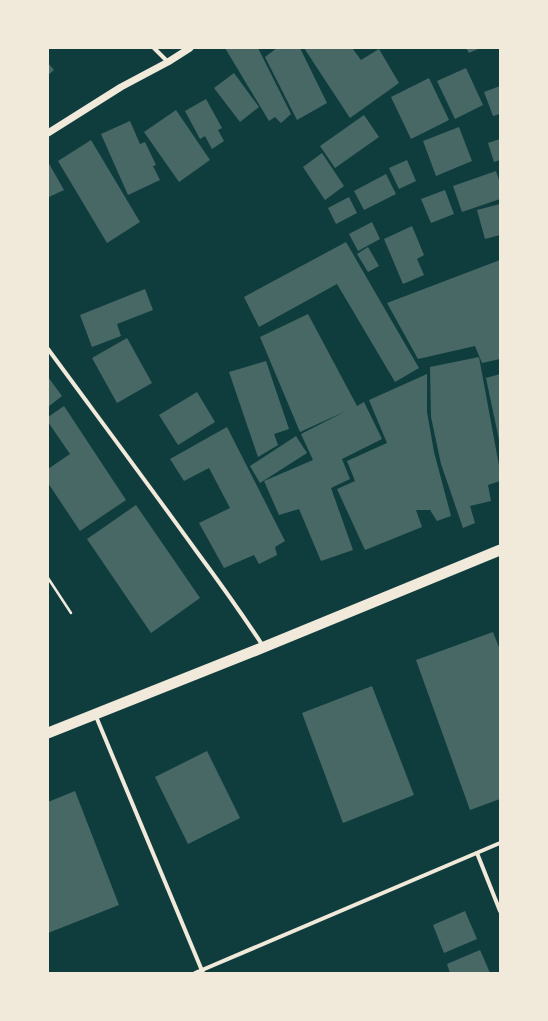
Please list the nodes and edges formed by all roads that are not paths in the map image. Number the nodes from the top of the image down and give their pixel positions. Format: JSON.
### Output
{"nodes":[{"id":1,"x":154,"y":48,"type":"edge"},
{"id":2,"x":190,"y":48,"type":"edge"},
{"id":3,"x":168,"y":62,"type":"junction"},
{"id":4,"x":48,"y":133,"type":"edge"},
{"id":5,"x":48,"y":349,"type":"edge"},
{"id":6,"x":500,"y":550,"type":"edge"},
{"id":7,"x":264,"y":647,"type":"junction"},
{"id":8,"x":95,"y":714,"type":"junction"},
{"id":9,"x":48,"y":733,"type":"edge"},
{"id":10,"x":500,"y":843,"type":"edge"},
{"id":11,"x":476,"y":853,"type":"junction"},
{"id":12,"x":500,"y":911,"type":"edge"},
{"id":13,"x":203,"y":972,"type":"edge"},
{"id":14,"x":195,"y":973,"type":"edge"}],
"edges":[{"from":1,"to":3,"type":"street"},
{"from":2,"to":3,"type":"street"},
{"from":3,"to":4,"type":"street"},
{"from":5,"to":7,"type":"street"},
{"from":6,"to":7,"type":"highway"},
{"from":7,"to":8,"type":"highway"},
{"from":8,"to":9,"type":"highway"},
{"from":8,"to":13,"type":"street"},
{"from":10,"to":11,"type":"street"},
{"from":11,"to":12,"type":"street"},
{"from":11,"to":13,"type":"street"},
{"from":13,"to":14,"type":"street"}]}
